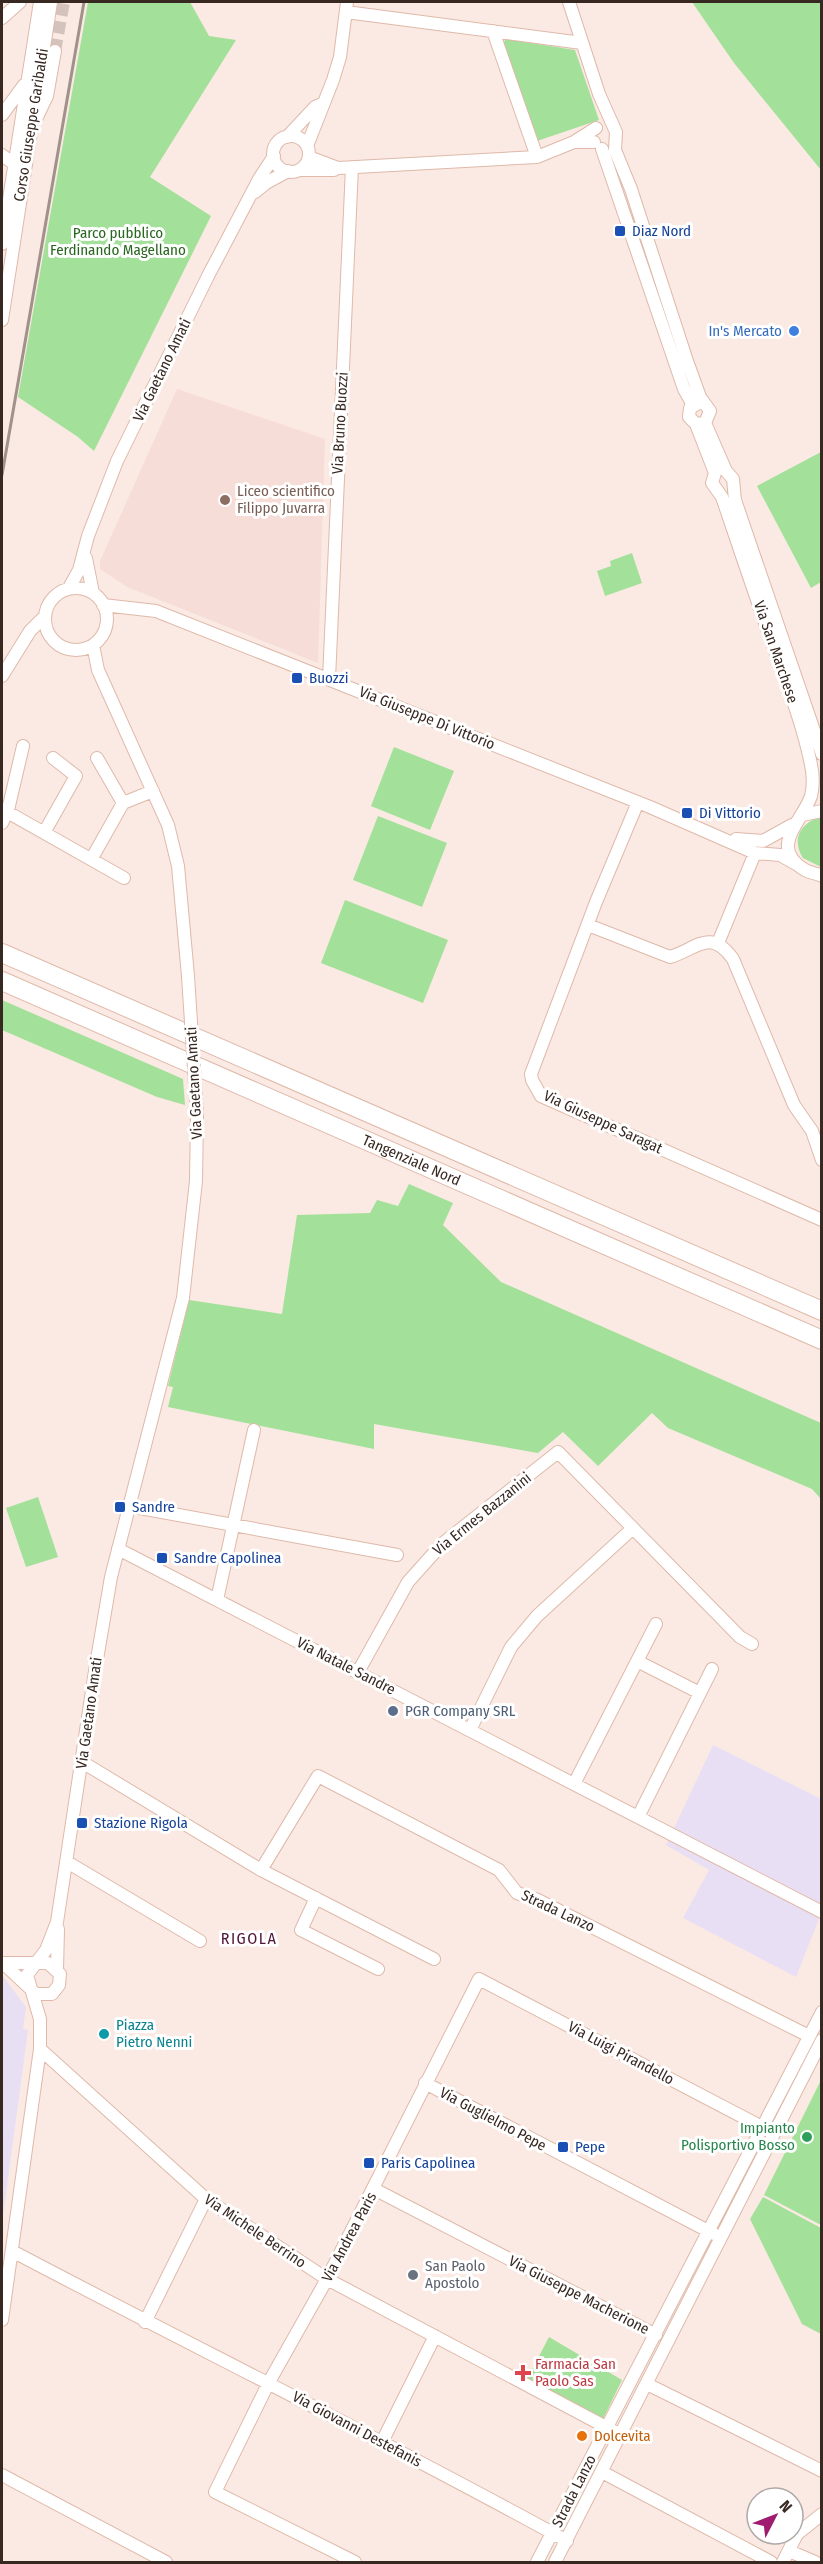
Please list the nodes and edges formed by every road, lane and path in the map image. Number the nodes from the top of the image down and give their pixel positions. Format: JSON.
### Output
{"nodes":[{"id":1,"x":20,"y":2,"type":"edge"},
{"id":2,"x":51,"y":2,"type":"edge"},
{"id":3,"x":569,"y":2,"type":"edge"},
{"id":4,"x":39,"y":4,"type":"edge"},
{"id":5,"x":347,"y":7,"type":"edge"},
{"id":6,"x":2,"y":18,"type":"edge"},
{"id":7,"x":494,"y":31,"type":"junction"},
{"id":8,"x":582,"y":43,"type":"junction"},
{"id":9,"x":55,"y":51,"type":"tunnel mouth"},
{"id":10,"x":26,"y":81,"type":"junction"},
{"id":11,"x":324,"y":103,"type":"junction"},
{"id":12,"x":2,"y":115,"type":"edge"},
{"id":13,"x":603,"y":127,"type":"junction"},
{"id":14,"x":30,"y":132,"type":"junction"},
{"id":15,"x":287,"y":136,"type":"junction"},
{"id":16,"x":574,"y":142,"type":"junction"},
{"id":17,"x":604,"y":145,"type":"junction"},
{"id":18,"x":308,"y":151,"type":"junction"},
{"id":19,"x":2,"y":155,"type":"edge"},
{"id":20,"x":274,"y":156,"type":"junction"},
{"id":21,"x":537,"y":157,"type":"junction"},
{"id":22,"x":13,"y":165,"type":"edge"},
{"id":23,"x":352,"y":167,"type":"junction"},
{"id":24,"x":338,"y":168,"type":"junction"},
{"id":25,"x":294,"y":171,"type":"junction"},
{"id":26,"x":252,"y":195,"type":"junction"},
{"id":27,"x":2,"y":236,"type":"edge"},
{"id":28,"x":2,"y":320,"type":"edge"},
{"id":29,"x":698,"y":404,"type":"junction"},
{"id":30,"x":700,"y":423,"type":"junction"},
{"id":31,"x":721,"y":472,"type":"junction"},
{"id":32,"x":732,"y":487,"type":"junction"},
{"id":33,"x":719,"y":491,"type":"junction"},
{"id":34,"x":85,"y":551,"type":"junction"},
{"id":35,"x":69,"y":588,"type":"junction"},
{"id":36,"x":93,"y":593,"type":"junction"},
{"id":37,"x":104,"y":605,"type":"junction"},
{"id":38,"x":128,"y":610,"type":"junction"},
{"id":39,"x":44,"y":618,"type":"junction"},
{"id":40,"x":107,"y":622,"type":"junction"},
{"id":41,"x":47,"y":632,"type":"junction"},
{"id":42,"x":26,"y":639,"type":"junction"},
{"id":43,"x":93,"y":645,"type":"junction"},
{"id":44,"x":80,"y":650,"type":"junction"},
{"id":45,"x":98,"y":670,"type":"junction"},
{"id":46,"x":2,"y":676,"type":"edge"},
{"id":47,"x":329,"y":679,"type":"junction"},
{"id":48,"x":23,"y":746,"type":"dead end"},
{"id":49,"x":822,"y":754,"type":"edge"},
{"id":50,"x":53,"y":758,"type":"dead end"},
{"id":51,"x":98,"y":758,"type":"dead end"},
{"id":52,"x":153,"y":791,"type":"junction"},
{"id":53,"x":638,"y":802,"type":"junction"},
{"id":54,"x":123,"y":803,"type":"junction"},
{"id":55,"x":5,"y":810,"type":"edge"},
{"id":56,"x":822,"y":811,"type":"edge"},
{"id":57,"x":802,"y":815,"type":"junction"},
{"id":58,"x":2,"y":823,"type":"edge"},
{"id":59,"x":793,"y":824,"type":"junction"},
{"id":60,"x":45,"y":831,"type":"junction"},
{"id":61,"x":724,"y":837,"type":"junction"},
{"id":62,"x":755,"y":853,"type":"junction"},
{"id":63,"x":92,"y":858,"type":"junction"},
{"id":64,"x":796,"y":864,"type":"junction"},
{"id":65,"x":821,"y":874,"type":"edge"},
{"id":66,"x":124,"y":878,"type":"dead end"},
{"id":67,"x":588,"y":924,"type":"junction"},
{"id":68,"x":718,"y":943,"type":"junction"},
{"id":69,"x":2,"y":953,"type":"edge"},
{"id":70,"x":2,"y":981,"type":"edge"},
{"id":71,"x":822,"y":1160,"type":"edge"},
{"id":72,"x":822,"y":1220,"type":"edge"},
{"id":73,"x":822,"y":1311,"type":"edge"},
{"id":74,"x":822,"y":1340,"type":"edge"},
{"id":75,"x":254,"y":1430,"type":"dead end"},
{"id":76,"x":129,"y":1506,"type":"junction"},
{"id":77,"x":233,"y":1525,"type":"junction"},
{"id":78,"x":633,"y":1528,"type":"junction"},
{"id":79,"x":118,"y":1548,"type":"junction"},
{"id":80,"x":397,"y":1555,"type":"dead end"},
{"id":81,"x":217,"y":1600,"type":"junction"},
{"id":82,"x":656,"y":1624,"type":"dead end"},
{"id":83,"x":752,"y":1644,"type":"dead end"},
{"id":84,"x":637,"y":1661,"type":"junction"},
{"id":85,"x":712,"y":1670,"type":"dead end"},
{"id":86,"x":358,"y":1672,"type":"junction"},
{"id":87,"x":698,"y":1692,"type":"junction"},
{"id":88,"x":470,"y":1730,"type":"junction"},
{"id":89,"x":82,"y":1762,"type":"junction"},
{"id":90,"x":574,"y":1784,"type":"junction"},
{"id":91,"x":638,"y":1817,"type":"junction"},
{"id":92,"x":68,"y":1862,"type":"junction"},
{"id":93,"x":261,"y":1869,"type":"junction"},
{"id":94,"x":316,"y":1898,"type":"junction"},
{"id":95,"x":822,"y":1912,"type":"edge"},
{"id":96,"x":57,"y":1922,"type":"junction"},
{"id":97,"x":200,"y":1941,"type":"dead end"},
{"id":98,"x":434,"y":1959,"type":"dead end"},
{"id":99,"x":2,"y":1963,"type":"edge"},
{"id":100,"x":38,"y":1963,"type":"junction"},
{"id":101,"x":57,"y":1969,"type":"junction"},
{"id":102,"x":378,"y":1970,"type":"dead end"},
{"id":103,"x":479,"y":1979,"type":"joint"},
{"id":104,"x":30,"y":1989,"type":"junction"},
{"id":105,"x":50,"y":1994,"type":"junction"},
{"id":106,"x":822,"y":2012,"type":"edge"},
{"id":107,"x":40,"y":2019,"type":"junction"},
{"id":108,"x":809,"y":2036,"type":"junction"},
{"id":109,"x":822,"y":2040,"type":"edge"},
{"id":110,"x":40,"y":2049,"type":"junction"},
{"id":111,"x":425,"y":2083,"type":"junction"},
{"id":112,"x":762,"y":2127,"type":"junction"},
{"id":113,"x":374,"y":2190,"type":"junction"},
{"id":114,"x":206,"y":2199,"type":"junction"},
{"id":115,"x":709,"y":2231,"type":"junction"},
{"id":116,"x":720,"y":2238,"type":"junction"},
{"id":117,"x":12,"y":2251,"type":"junction"},
{"id":118,"x":327,"y":2279,"type":"junction"},
{"id":119,"x":2,"y":2320,"type":"edge"},
{"id":120,"x":145,"y":2322,"type":"junction"},
{"id":121,"x":656,"y":2335,"type":"junction"},
{"id":122,"x":435,"y":2336,"type":"junction"},
{"id":123,"x":269,"y":2382,"type":"junction"},
{"id":124,"x":647,"y":2384,"type":"junction"},
{"id":125,"x":606,"y":2427,"type":"junction"},
{"id":126,"x":621,"y":2435,"type":"junction"},
{"id":127,"x":382,"y":2442,"type":"junction"},
{"id":128,"x":822,"y":2471,"type":"edge"},
{"id":129,"x":602,"y":2472,"type":"junction"},
{"id":130,"x":2,"y":2475,"type":"edge"},
{"id":131,"x":822,"y":2514,"type":"edge"},
{"id":132,"x":552,"y":2533,"type":"junction"},
{"id":133,"x":567,"y":2541,"type":"junction"},
{"id":134,"x":789,"y":2551,"type":"junction"},
{"id":135,"x":165,"y":2562,"type":"edge"},
{"id":136,"x":355,"y":2562,"type":"edge"},
{"id":137,"x":537,"y":2562,"type":"edge"},
{"id":138,"x":555,"y":2562,"type":"edge"},
{"id":139,"x":771,"y":2562,"type":"edge"},
{"id":140,"x":783,"y":2562,"type":"edge"},
{"id":141,"x":815,"y":2562,"type":"edge"}],
"edges":[{"from":1,"to":6,"type":"street"},
{"from":2,"to":14,"type":"street","name":"Corso Giuseppe Garibaldi"},
{"from":3,"to":8,"type":"street"},
{"from":4,"to":10,"type":"street","name":"Corso Giuseppe Garibaldi"},
{"from":5,"to":7,"type":"street"},
{"from":5,"to":11,"type":"street"},
{"from":7,"to":8,"type":"street"},
{"from":7,"to":21,"type":"street"},
{"from":8,"to":13,"type":"street"},
{"from":9,"to":14,"type":"street"},
{"from":10,"to":12,"type":"street"},
{"from":10,"to":22,"type":"street","name":"Corso Giuseppe Garibaldi"},
{"from":11,"to":15,"type":"street"},
{"from":11,"to":18,"type":"street"},
{"from":13,"to":16,"type":"street"},
{"from":13,"to":17,"type":"street"},
{"from":13,"to":17,"type":"street"},
{"from":14,"to":22,"type":"street","name":"Corso Giuseppe Garibaldi"},
{"from":15,"to":18,"type":"street"},
{"from":15,"to":20,"type":"street"},
{"from":16,"to":17,"type":"street"},
{"from":16,"to":21,"type":"street"},
{"from":17,"to":29,"type":"street"},
{"from":18,"to":24,"type":"street"},
{"from":18,"to":25,"type":"street"},
{"from":19,"to":22,"type":"street"},
{"from":20,"to":25,"type":"street"},
{"from":20,"to":26,"type":"street","name":"Via Gaetano Amati"},
{"from":21,"to":23,"type":"street"},
{"from":22,"to":27,"type":"street","name":"Corso Giuseppe Garibaldi"},
{"from":22,"to":28,"type":"street","name":"Corso Giuseppe Garibaldi"},
{"from":23,"to":24,"type":"street"},
{"from":23,"to":47,"type":"street","name":"Via Bruno Buozzi"},
{"from":24,"to":25,"type":"street"},
{"from":25,"to":26,"type":"street","name":"Via Gaetano Amati"},
{"from":26,"to":34,"type":"street","name":"Via Gaetano Amati"},
{"from":29,"to":30,"type":"street"},
{"from":29,"to":30,"type":"street"},
{"from":30,"to":31,"type":"street"},
{"from":31,"to":32,"type":"street","name":"Via San Marchese"},
{"from":31,"to":33,"type":"street","name":"Via San Marchese"},
{"from":32,"to":33,"type":"street"},
{"from":32,"to":49,"type":"street","name":"Via San Marchese"},
{"from":33,"to":57,"type":"street","name":"Via San Marchese"},
{"from":34,"to":35,"type":"street","name":"Via Gaetano Amati"},
{"from":34,"to":36,"type":"street","name":"Via Gaetano Amati"},
{"from":35,"to":36,"type":"street"},
{"from":35,"to":39,"type":"street"},
{"from":36,"to":37,"type":"street"},
{"from":37,"to":38,"type":"street","name":"Via Giuseppe Di Vittorio"},
{"from":37,"to":40,"type":"street"},
{"from":38,"to":40,"type":"street"},
{"from":38,"to":47,"type":"street","name":"Via Giuseppe Di Vittorio"},
{"from":39,"to":41,"type":"street"},
{"from":39,"to":42,"type":"street"},
{"from":40,"to":43,"type":"street"},
{"from":41,"to":42,"type":"street"},
{"from":41,"to":44,"type":"street"},
{"from":42,"to":46,"type":"street"},
{"from":43,"to":44,"type":"street"},
{"from":43,"to":45,"type":"street","name":"Via Gaetano Amati"},
{"from":44,"to":45,"type":"street","name":"Via Gaetano Amati"},
{"from":45,"to":52,"type":"street","name":"Via Gaetano Amati"},
{"from":47,"to":53,"type":"street","name":"Via Giuseppe Di Vittorio"},
{"from":48,"to":55,"type":"street"},
{"from":50,"to":60,"type":"street"},
{"from":51,"to":54,"type":"street"},
{"from":52,"to":54,"type":"street"},
{"from":52,"to":76,"type":"street","name":"Via Gaetano Amati","bridge":true},
{"from":53,"to":61,"type":"street","name":"Via Giuseppe Di Vittorio"},
{"from":53,"to":67,"type":"street","name":"Via Giuseppe Saragat"},
{"from":54,"to":63,"type":"street"},
{"from":55,"to":58,"type":"street"},
{"from":55,"to":60,"type":"street"},
{"from":56,"to":57,"type":"street"},
{"from":57,"to":59,"type":"street","name":"Via San Marchese"},
{"from":59,"to":61,"type":"street","name":"Via Giuseppe Di Vittorio"},
{"from":59,"to":64,"type":"street"},
{"from":60,"to":63,"type":"street"},
{"from":61,"to":62,"type":"street","name":"Via Giuseppe Di Vittorio"},
{"from":62,"to":64,"type":"street","name":"Via Giuseppe Di Vittorio"},
{"from":62,"to":68,"type":"street"},
{"from":63,"to":66,"type":"street"},
{"from":64,"to":65,"type":"street"},
{"from":67,"to":68,"type":"street"},
{"from":67,"to":72,"type":"street","name":"Via Giuseppe Saragat"},
{"from":68,"to":71,"type":"street"},
{"from":69,"to":73,"type":"highway","name":"Tangenziale Nord"},
{"from":70,"to":74,"type":"highway","name":"Tangenziale Nord"},
{"from":75,"to":77,"type":"street"},
{"from":76,"to":77,"type":"street"},
{"from":76,"to":79,"type":"street","name":"Via Gaetano Amati"},
{"from":77,"to":80,"type":"street"},
{"from":77,"to":81,"type":"street"},
{"from":78,"to":83,"type":"street"},
{"from":78,"to":86,"type":"street","name":"Via Ermes Bazzanini"},
{"from":78,"to":88,"type":"street"},
{"from":79,"to":81,"type":"street","name":"Via Natale Sandre"},
{"from":79,"to":89,"type":"street","name":"Via Gaetano Amati"},
{"from":81,"to":86,"type":"street","name":"Via Natale Sandre"},
{"from":82,"to":84,"type":"street"},
{"from":84,"to":87,"type":"street"},
{"from":84,"to":90,"type":"street"},
{"from":85,"to":87,"type":"street"},
{"from":86,"to":88,"type":"street","name":"Via Natale Sandre"},
{"from":87,"to":91,"type":"street"},
{"from":88,"to":90,"type":"street","name":"Via Natale Sandre"},
{"from":89,"to":92,"type":"street","name":"Via Gaetano Amati"},
{"from":89,"to":93,"type":"street"},
{"from":90,"to":91,"type":"street"},
{"from":91,"to":95,"type":"street"},
{"from":92,"to":96,"type":"street","name":"Via Gaetano Amati"},
{"from":92,"to":97,"type":"street"},
{"from":93,"to":94,"type":"street"},
{"from":93,"to":108,"type":"street","name":"Strada Lanzo"},
{"from":94,"to":98,"type":"street"},
{"from":94,"to":102,"type":"street"},
{"from":96,"to":100,"type":"street","name":"Via Gaetano Amati"},
{"from":96,"to":101,"type":"street","name":"Via Gaetano Amati"},
{"from":99,"to":100,"type":"street"},
{"from":99,"to":104,"type":"street"},
{"from":100,"to":101,"type":"street"},
{"from":100,"to":104,"type":"street"},
{"from":101,"to":105,"type":"street"},
{"from":103,"to":111,"type":"street","name":"Via Andrea Paris"},
{"from":103,"to":112,"type":"street","name":"Via Luigi Pirandello"},
{"from":104,"to":105,"type":"street"},
{"from":104,"to":107,"type":"street"},
{"from":105,"to":107,"type":"street"},
{"from":106,"to":108,"type":"street","name":"Strada Lanzo"},
{"from":107,"to":110,"type":"street"},
{"from":108,"to":112,"type":"street","name":"Strada Lanzo"},
{"from":109,"to":116,"type":"street","name":"Strada Lanzo"},
{"from":110,"to":114,"type":"street","name":"Via Michele Berrino"},
{"from":110,"to":117,"type":"street"},
{"from":111,"to":113,"type":"street","name":"Via Andrea Paris"},
{"from":111,"to":115,"type":"street","name":"Via Guglielmo Pepe"},
{"from":112,"to":115,"type":"street","name":"Strada Lanzo"},
{"from":113,"to":118,"type":"street","name":"Via Andrea Paris"},
{"from":113,"to":121,"type":"street","name":"Via Giuseppe Macherione"},
{"from":114,"to":118,"type":"street","name":"Via Michele Berrino"},
{"from":114,"to":120,"type":"street"},
{"from":115,"to":116,"type":"street","name":"Via Guglielmo Pepe"},
{"from":115,"to":121,"type":"street","name":"Strada Lanzo"},
{"from":116,"to":124,"type":"street","name":"Strada Lanzo"},
{"from":117,"to":119,"type":"street"},
{"from":117,"to":120,"type":"street","name":"Via Giovanni Destefanis"},
{"from":118,"to":122,"type":"street","name":"Via Michele Berrino"},
{"from":118,"to":123,"type":"street","name":"Via Andrea Paris"},
{"from":120,"to":123,"type":"street","name":"Via Giovanni Destefanis"},
{"from":121,"to":125,"type":"street","name":"Strada Lanzo"},
{"from":122,"to":125,"type":"street","name":"Via Michele Berrino"},
{"from":122,"to":127,"type":"street"},
{"from":123,"to":127,"type":"street","name":"Via Giovanni Destefanis"},
{"from":123,"to":136,"type":"street","name":"Via Andrea Paris"},
{"from":124,"to":126,"type":"street","name":"Strada Lanzo"},
{"from":124,"to":128,"type":"street"},
{"from":125,"to":126,"type":"street","name":"Via Michele Berrino"},
{"from":125,"to":132,"type":"street","name":"Strada Lanzo"},
{"from":126,"to":129,"type":"street","name":"Strada Lanzo"},
{"from":127,"to":132,"type":"street","name":"Via Giovanni Destefanis"},
{"from":129,"to":133,"type":"street","name":"Strada Lanzo"},
{"from":129,"to":139,"type":"street","name":"Strada Lanzo"},
{"from":130,"to":135,"type":"street"},
{"from":131,"to":134,"type":"street"},
{"from":132,"to":133,"type":"street","name":"Via Giovanni Destefanis"},
{"from":132,"to":137,"type":"street","name":"Strada Lanzo"},
{"from":133,"to":138,"type":"street","name":"Strada Lanzo"},
{"from":134,"to":140,"type":"street"},
{"from":134,"to":141,"type":"street"}]}
